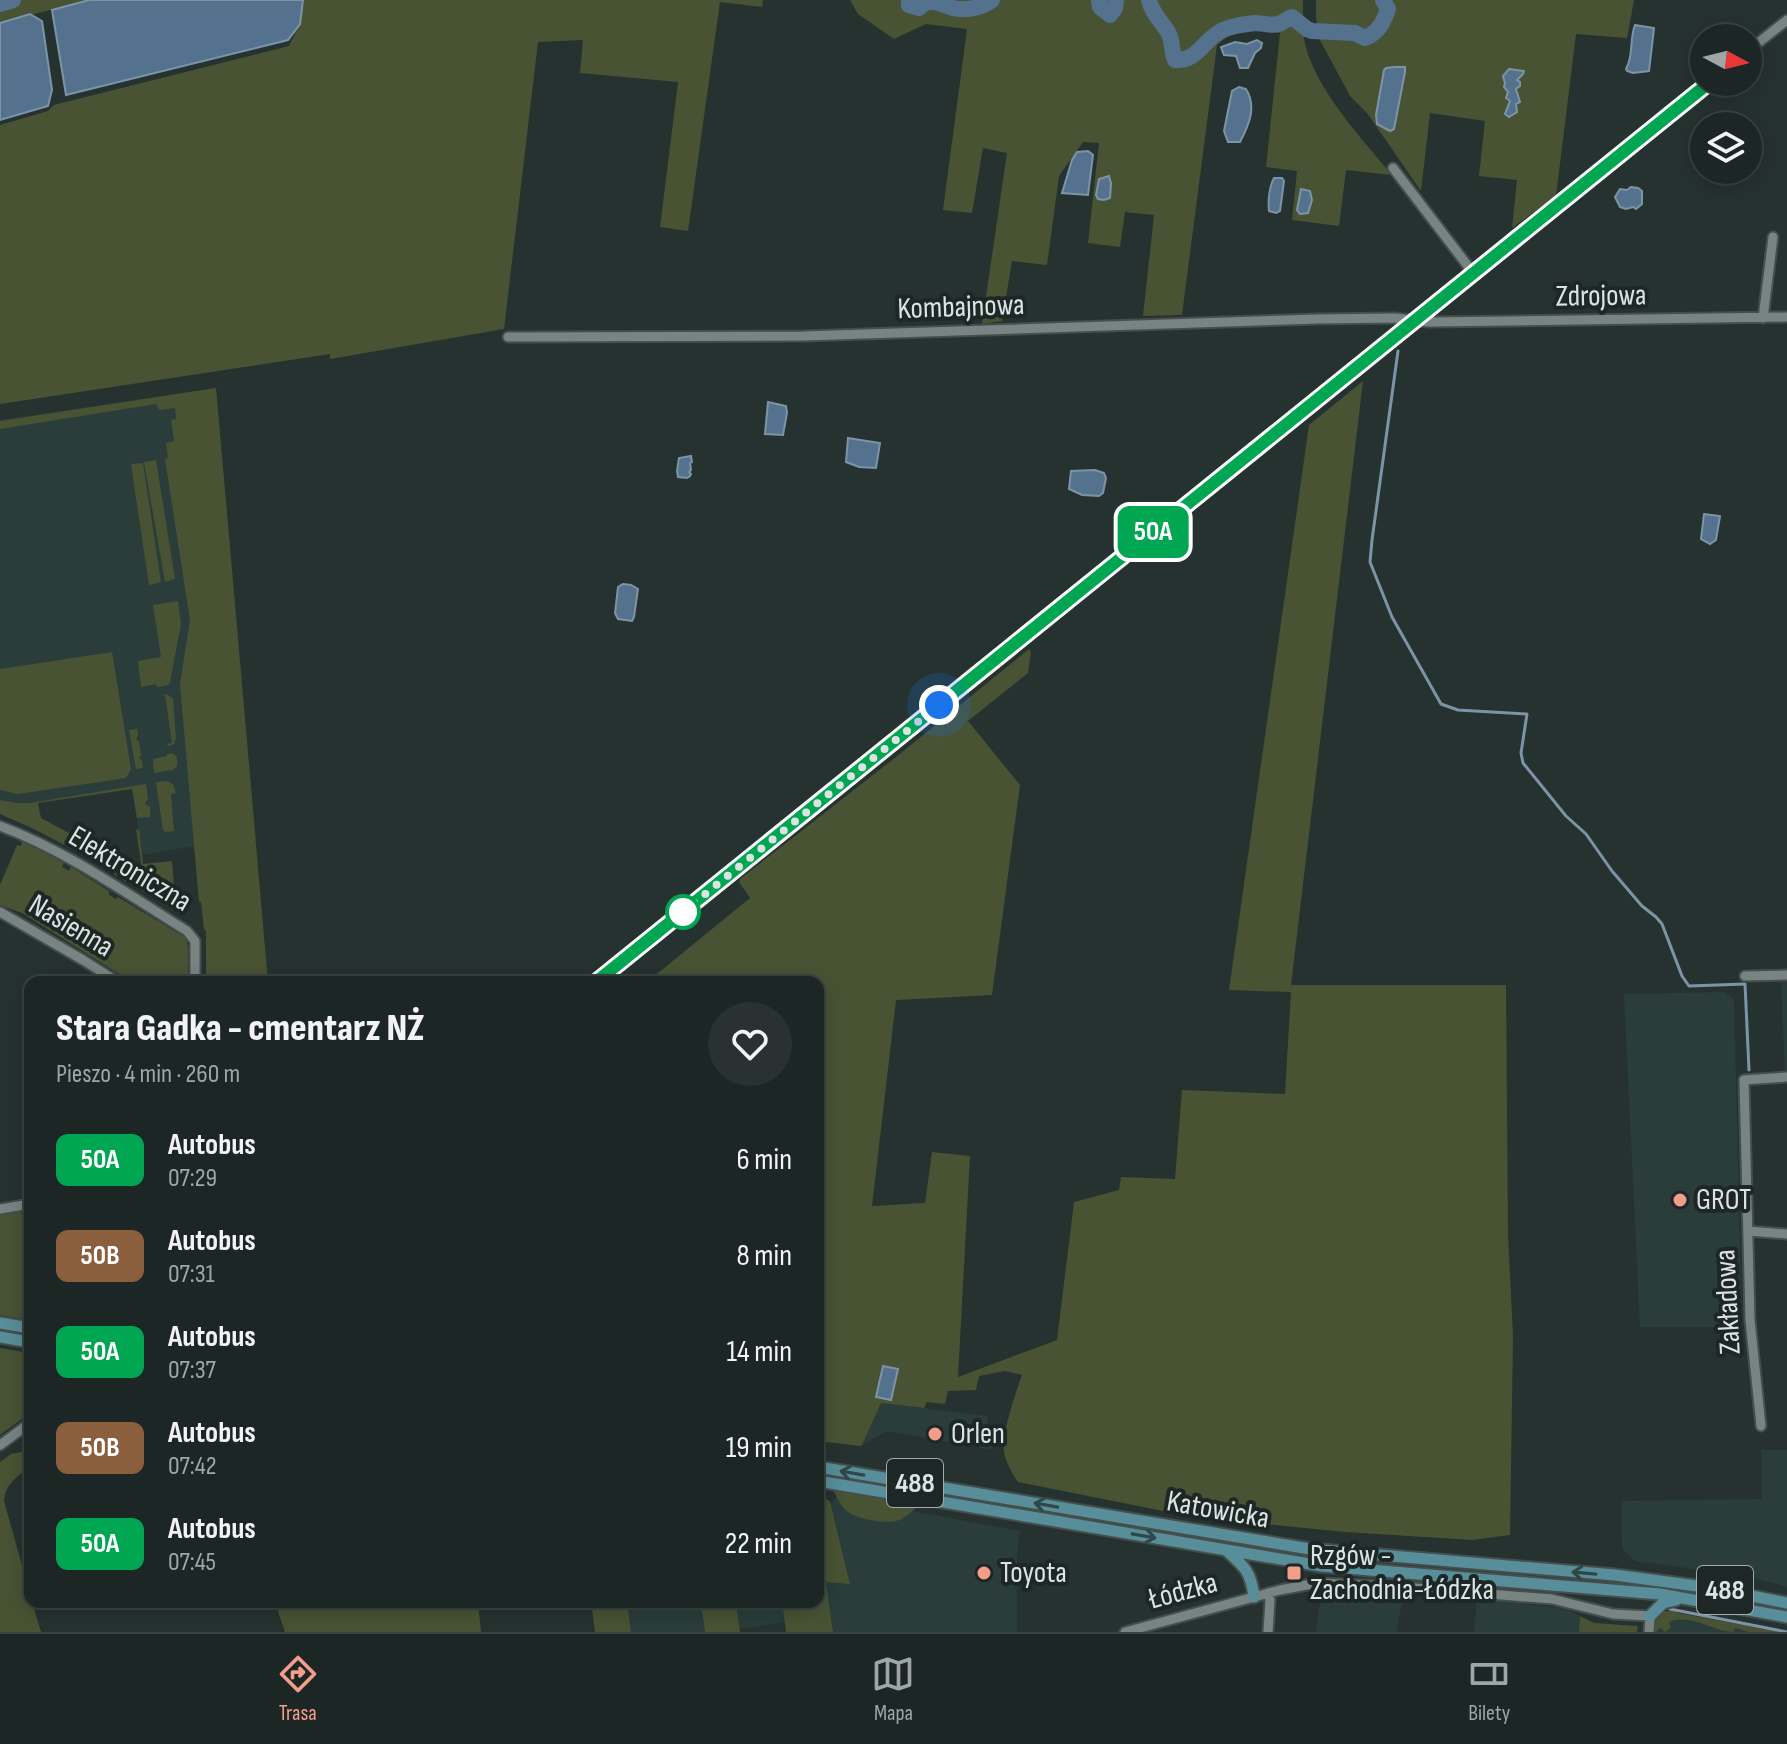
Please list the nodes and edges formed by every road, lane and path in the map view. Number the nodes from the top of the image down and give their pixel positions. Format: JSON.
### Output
{"nodes":[{"id":1,"x":1787,"y":20,"type":"edge"},
{"id":2,"x":1762,"y":40,"type":"edge"},
{"id":3,"x":1693,"y":96,"type":"edge"},
{"id":4,"x":1393,"y":168,"type":"dead end"},
{"id":5,"x":1773,"y":237,"type":"dead end"},
{"id":6,"x":1474,"y":274,"type":"junction"},
{"id":7,"x":1787,"y":317,"type":"edge"},
{"id":8,"x":1763,"y":318,"type":"junction"},
{"id":9,"x":1416,"y":320,"type":"junction"},
{"id":10,"x":508,"y":337,"type":"dead end"},
{"id":11,"x":0,"y":826,"type":"edge"},
{"id":12,"x":0,"y":912,"type":"edge"},
{"id":13,"x":1787,"y":975,"type":"edge"},
{"id":14,"x":108,"y":976,"type":"edge"},
{"id":15,"x":195,"y":976,"type":"edge"},
{"id":16,"x":603,"y":976,"type":"edge"},
{"id":17,"x":1745,"y":976,"type":"dead end"},
{"id":18,"x":1787,"y":1077,"type":"edge"},
{"id":19,"x":24,"y":1205,"type":"edge"},
{"id":20,"x":0,"y":1209,"type":"edge"},
{"id":21,"x":1748,"y":1231,"type":"junction"},
{"id":22,"x":1787,"y":1234,"type":"edge"},
{"id":23,"x":0,"y":1323,"type":"edge"},
{"id":24,"x":24,"y":1327,"type":"edge"},
{"id":25,"x":0,"y":1340,"type":"edge"},
{"id":26,"x":24,"y":1343,"type":"edge"},
{"id":27,"x":1761,"y":1426,"type":"dead end"},
{"id":28,"x":24,"y":1427,"type":"edge"},
{"id":29,"x":0,"y":1445,"type":"edge"},
{"id":30,"x":824,"y":1468,"type":"edge"},
{"id":31,"x":824,"y":1482,"type":"edge"},
{"id":32,"x":1227,"y":1551,"type":"junction"},
{"id":33,"x":1268,"y":1593,"type":"junction"},
{"id":34,"x":1254,"y":1597,"type":"junction"},
{"id":35,"x":1688,"y":1599,"type":"junction"},
{"id":36,"x":1787,"y":1603,"type":"edge"},
{"id":37,"x":1650,"y":1616,"type":"junction"},
{"id":38,"x":1787,"y":1617,"type":"edge"},
{"id":39,"x":1125,"y":1632,"type":"edge"},
{"id":40,"x":1268,"y":1632,"type":"edge"},
{"id":41,"x":1649,"y":1632,"type":"edge"}],
"edges":[{"from":1,"to":2,"type":"street"},
{"from":3,"to":6,"type":"street"},
{"from":4,"to":6,"type":"street"},
{"from":5,"to":8,"type":"street"},
{"from":6,"to":9,"type":"street"},
{"from":7,"to":8,"type":"street","name":"Zdrojowa"},
{"from":8,"to":9,"type":"street","name":"Zdrojowa"},
{"from":9,"to":10,"type":"street","name":"Kombajnowa"},
{"from":9,"to":16,"type":"street"},
{"from":11,"to":15,"type":"street","name":"Elektroniczna"},
{"from":12,"to":14,"type":"street","name":"Nasienna"},
{"from":13,"to":17,"type":"street"},
{"from":18,"to":21,"type":"street","name":"Zakładowa"},
{"from":19,"to":20,"type":"street"},
{"from":21,"to":22,"type":"street"},
{"from":21,"to":27,"type":"street","name":"Zakładowa"},
{"from":23,"to":24,"type":"main road"},
{"from":25,"to":26,"type":"main road"},
{"from":28,"to":29,"type":"street"},
{"from":36,"to":30,"type":"main road","name":"Katowicka","number":"488","one_way":true},
{"from":31,"to":32,"type":"main road","name":"Katowicka","number":"488","one_way":true},
{"from":32,"to":34,"type":"main road"},
{"from":32,"to":35,"type":"main road","name":"Katowicka","number":"488"},
{"from":33,"to":34,"type":"street","name":"Łódzka"},
{"from":33,"to":37,"type":"street","name":"Łódzka"},
{"from":33,"to":40,"type":"street"},
{"from":34,"to":39,"type":"street","name":"Łódzka"},
{"from":35,"to":37,"type":"main road"},
{"from":35,"to":38,"type":"main road","number":"488"},
{"from":37,"to":41,"type":"street"}]}
